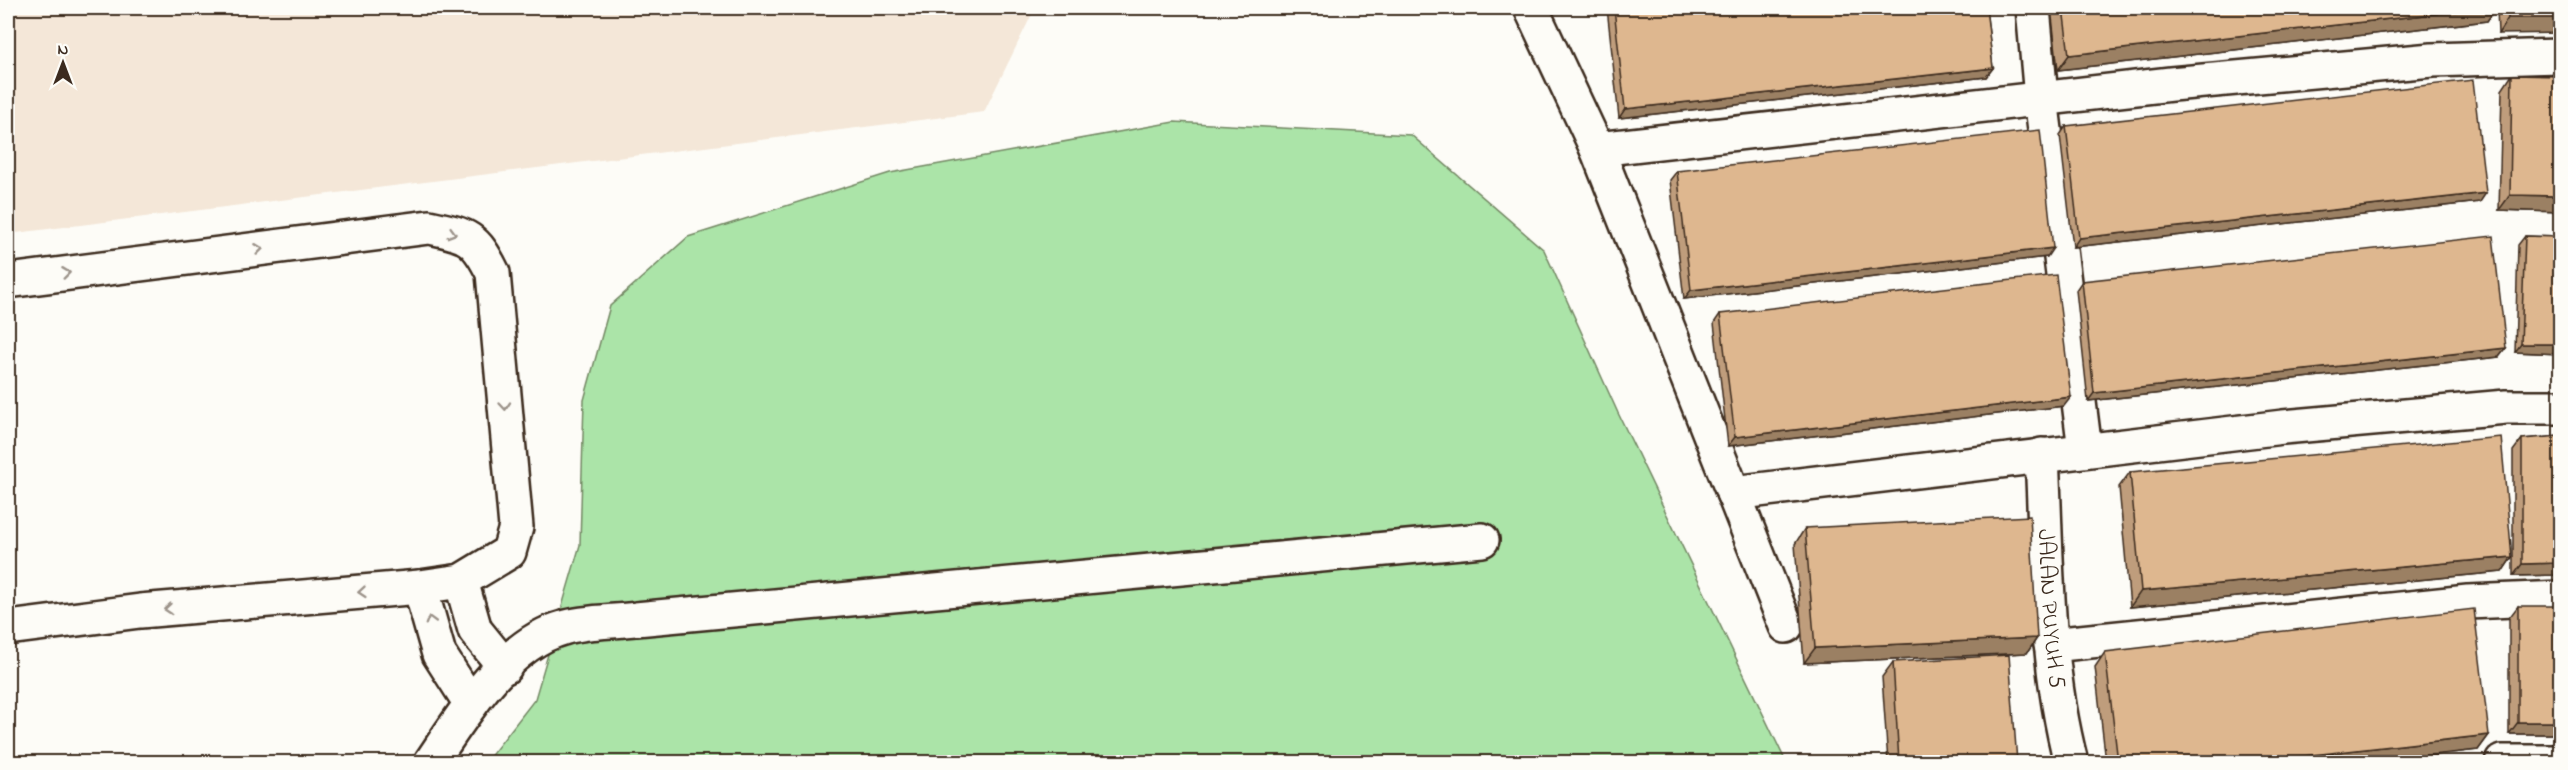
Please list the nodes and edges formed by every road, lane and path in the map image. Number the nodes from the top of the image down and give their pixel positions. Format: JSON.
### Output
{"nodes":[{"id":1,"x":1531,"y":8,"type":"edge"},
{"id":2,"x":2033,"y":8,"type":"edge"},
{"id":3,"x":2560,"y":56,"type":"edge"},
{"id":4,"x":2041,"y":98,"type":"junction"},
{"id":5,"x":1597,"y":148,"type":"junction"},
{"id":6,"x":8,"y":281,"type":"edge"},
{"id":7,"x":2560,"y":407,"type":"edge"},
{"id":8,"x":2085,"y":450,"type":"junction"},
{"id":9,"x":2042,"y":455,"type":"junction"},
{"id":10,"x":1733,"y":493,"type":"junction"},
{"id":11,"x":1482,"y":540,"type":"dead end"},
{"id":12,"x":460,"y":580,"type":"junction"},
{"id":13,"x":420,"y":587,"type":"junction"},
{"id":14,"x":2560,"y":598,"type":"edge"},
{"id":15,"x":1785,"y":626,"type":"dead end"},
{"id":16,"x":8,"y":628,"type":"edge"},
{"id":17,"x":2051,"y":645,"type":"junction"},
{"id":18,"x":505,"y":667,"type":"junction"},
{"id":19,"x":471,"y":704,"type":"junction"},
{"id":20,"x":430,"y":762,"type":"edge"},
{"id":21,"x":2071,"y":762,"type":"edge"},
{"id":22,"x":2502,"y":762,"type":"edge"},
{"id":23,"x":2560,"y":762,"type":"edge"}],
"edges":[{"from":1,"to":5,"type":"street"},
{"from":2,"to":4,"type":"street"},
{"from":3,"to":4,"type":"street"},
{"from":4,"to":5,"type":"street"},
{"from":4,"to":8,"type":"street"},
{"from":5,"to":10,"type":"street"},
{"from":6,"to":12,"type":"street","one_way":true},
{"from":7,"to":8,"type":"street"},
{"from":8,"to":9,"type":"street"},
{"from":9,"to":10,"type":"street"},
{"from":9,"to":17,"type":"street","name":"JALAN PUYUH 5"},
{"from":10,"to":15,"type":"street"},
{"from":11,"to":18,"type":"street"},
{"from":12,"to":13,"type":"street"},
{"from":12,"to":18,"type":"street"},
{"from":13,"to":16,"type":"street","one_way":true},
{"from":19,"to":13,"type":"street","one_way":true},
{"from":14,"to":17,"type":"street"},
{"from":17,"to":21,"type":"street","name":"JALAN PUYUH 5"},
{"from":18,"to":19,"type":"street"},
{"from":19,"to":20,"type":"street"},
{"from":22,"to":23,"type":"street"}]}
